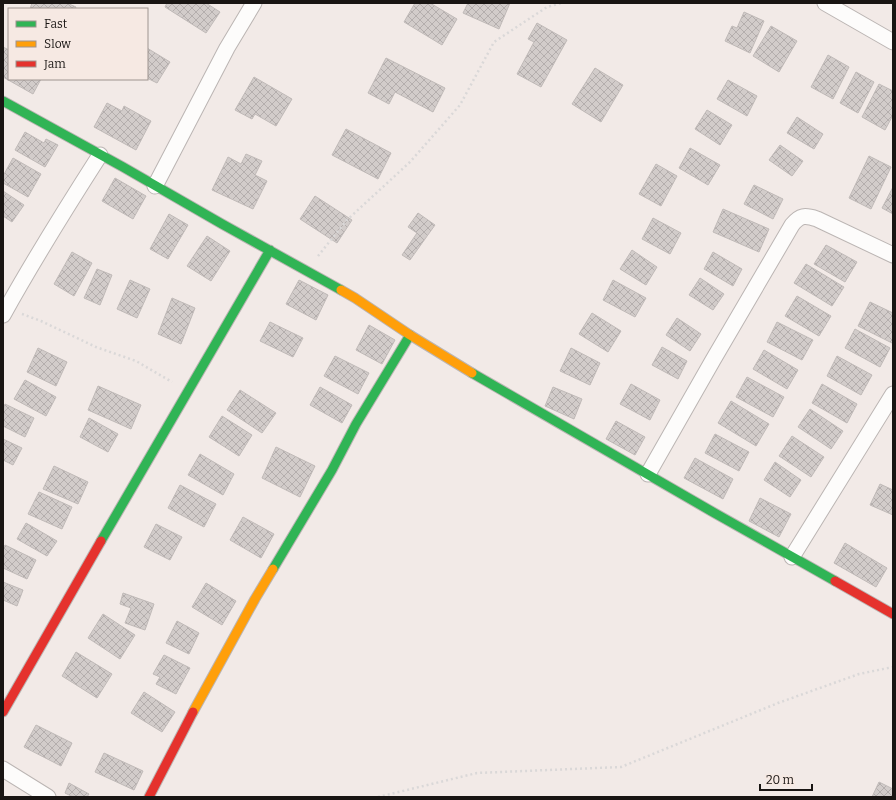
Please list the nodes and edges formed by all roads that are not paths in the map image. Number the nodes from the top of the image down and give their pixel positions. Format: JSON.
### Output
{"nodes":[{"id":1,"x":254,"y":3,"type":"edge"},
{"id":2,"x":825,"y":3,"type":"edge"},
{"id":3,"x":893,"y":42,"type":"edge"},
{"id":4,"x":3,"y":101,"type":"edge"},
{"id":5,"x":100,"y":155,"type":"junction"},
{"id":6,"x":155,"y":186,"type":"junction"},
{"id":7,"x":270,"y":250,"type":"junction"},
{"id":8,"x":893,"y":255,"type":"edge"},
{"id":9,"x":5,"y":312,"type":"edge"},
{"id":10,"x":410,"y":335,"type":"junction"},
{"id":11,"x":893,"y":394,"type":"edge"},
{"id":12,"x":648,"y":474,"type":"junction"},
{"id":13,"x":792,"y":557,"type":"junction"},
{"id":14,"x":893,"y":614,"type":"edge"},
{"id":15,"x":3,"y":712,"type":"edge"},
{"id":16,"x":3,"y":770,"type":"edge"},
{"id":17,"x":48,"y":797,"type":"edge"},
{"id":18,"x":149,"y":797,"type":"edge"}],
"edges":[{"from":1,"to":6,"type":"street"},
{"from":2,"to":3,"type":"street"},
{"from":4,"to":5,"type":"street"},
{"from":5,"to":6,"type":"street"},
{"from":5,"to":9,"type":"street"},
{"from":6,"to":7,"type":"street"},
{"from":7,"to":10,"type":"street"},
{"from":7,"to":15,"type":"street"},
{"from":8,"to":12,"type":"street"},
{"from":10,"to":12,"type":"street"},
{"from":10,"to":18,"type":"street"},
{"from":11,"to":13,"type":"street"},
{"from":12,"to":13,"type":"street"},
{"from":13,"to":14,"type":"street"},
{"from":16,"to":17,"type":"street"}]}
